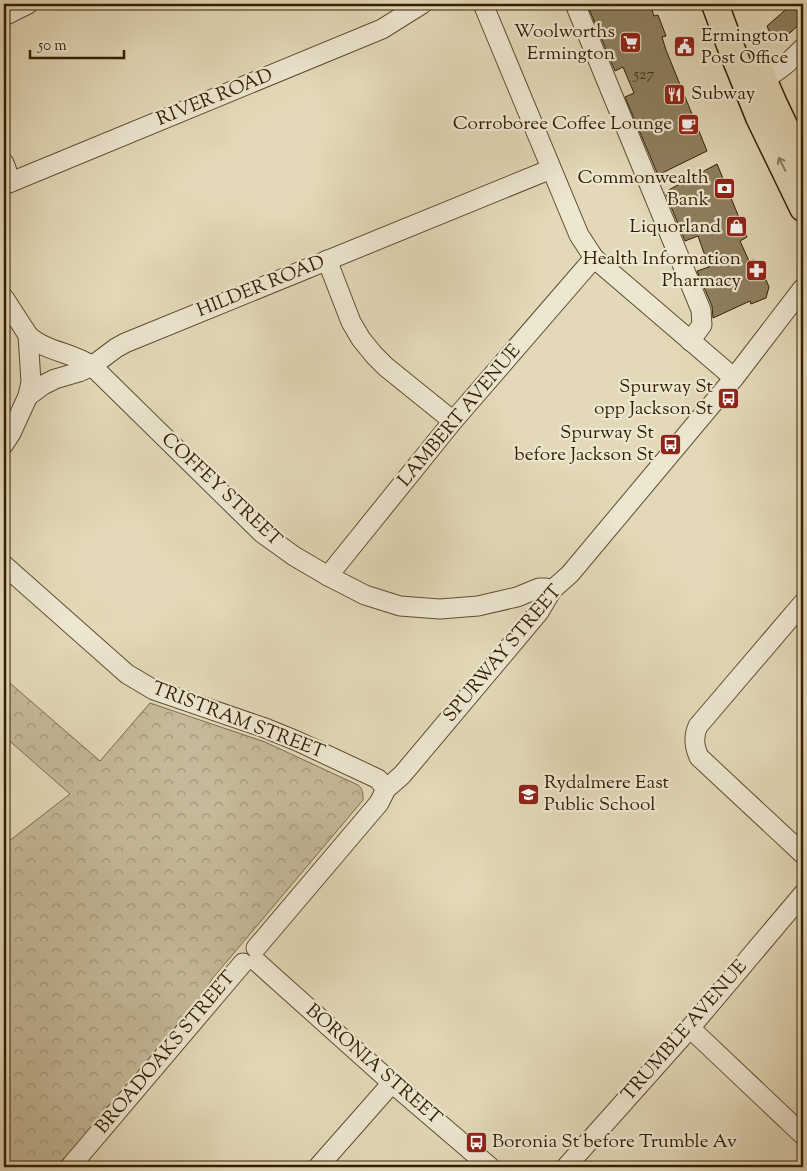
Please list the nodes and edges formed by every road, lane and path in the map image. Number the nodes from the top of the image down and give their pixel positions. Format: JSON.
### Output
{"nodes":[{"id":1,"x":28,"y":4,"type":"edge"},
{"id":2,"x":422,"y":4,"type":"edge"},
{"id":3,"x":483,"y":4,"type":"edge"},
{"id":4,"x":574,"y":4,"type":"edge"},
{"id":5,"x":715,"y":4,"type":"edge"},
{"id":6,"x":733,"y":4,"type":"edge"},
{"id":7,"x":4,"y":16,"type":"edge"},
{"id":8,"x":803,"y":48,"type":"edge"},
{"id":9,"x":763,"y":79,"type":"junction"},
{"id":10,"x":4,"y":163,"type":"edge"},
{"id":11,"x":803,"y":165,"type":"edge"},
{"id":12,"x":551,"y":169,"type":"junction"},
{"id":13,"x":7,"y":184,"type":"edge"},
{"id":14,"x":803,"y":208,"type":"edge"},
{"id":15,"x":594,"y":258,"type":"junction"},
{"id":16,"x":327,"y":260,"type":"junction"},
{"id":17,"x":803,"y":288,"type":"edge"},
{"id":18,"x":4,"y":298,"type":"edge"},
{"id":19,"x":28,"y":335,"type":"junction"},
{"id":20,"x":690,"y":341,"type":"junction"},
{"id":21,"x":92,"y":366,"type":"junction"},
{"id":22,"x":734,"y":378,"type":"junction"},
{"id":23,"x":28,"y":396,"type":"junction"},
{"id":24,"x":453,"y":421,"type":"junction"},
{"id":25,"x":4,"y":444,"type":"edge"},
{"id":26,"x":4,"y":566,"type":"edge"},
{"id":27,"x":328,"y":576,"type":"junction"},
{"id":28,"x":552,"y":590,"type":"junction"},
{"id":29,"x":803,"y":603,"type":"edge"},
{"id":30,"x":386,"y":789,"type":"junction"},
{"id":31,"x":803,"y":854,"type":"edge"},
{"id":32,"x":803,"y":894,"type":"edge"},
{"id":33,"x":252,"y":957,"type":"junction"},
{"id":34,"x":690,"y":1028,"type":"junction"},
{"id":35,"x":392,"y":1083,"type":"junction"},
{"id":36,"x":803,"y":1135,"type":"edge"},
{"id":37,"x":70,"y":1167,"type":"edge"},
{"id":38,"x":318,"y":1167,"type":"edge"},
{"id":39,"x":490,"y":1167,"type":"edge"},
{"id":40,"x":566,"y":1167,"type":"edge"}],
"edges":[{"from":1,"to":7,"type":"street"},
{"from":2,"to":13,"type":"street","name":"RIVER ROAD"},
{"from":3,"to":12,"type":"street"},
{"from":4,"to":20,"type":"street"},
{"from":14,"to":5,"type":"highway","one_way":true},
{"from":6,"to":9,"type":"highway"},
{"from":8,"to":9,"type":"street"},
{"from":9,"to":11,"type":"highway"},
{"from":10,"to":13,"type":"street"},
{"from":12,"to":15,"type":"street"},
{"from":12,"to":16,"type":"street","name":"HILDER ROAD"},
{"from":15,"to":20,"type":"street"},
{"from":15,"to":24,"type":"street","name":"LAMBERT AVENUE"},
{"from":16,"to":21,"type":"street","name":"HILDER ROAD"},
{"from":16,"to":24,"type":"street"},
{"from":17,"to":22,"type":"street","name":"SPURWAY STREET"},
{"from":18,"to":19,"type":"street","name":"COFFEY STREET"},
{"from":19,"to":21,"type":"street","name":"COFFEY STREET"},
{"from":19,"to":23,"type":"street","name":"COFFEY STREET"},
{"from":20,"to":22,"type":"street"},
{"from":21,"to":23,"type":"street","name":"HILDER ROAD"},
{"from":21,"to":27,"type":"street","name":"COFFEY STREET"},
{"from":22,"to":28,"type":"street","name":"SPURWAY STREET"},
{"from":23,"to":25,"type":"street"},
{"from":24,"to":27,"type":"street","name":"LAMBERT AVENUE"},
{"from":26,"to":30,"type":"street","name":"TRISTRAM STREET"},
{"from":27,"to":28,"type":"street","name":"COFFEY STREET"},
{"from":28,"to":30,"type":"street","name":"SPURWAY STREET"},
{"from":29,"to":31,"type":"street"},
{"from":30,"to":33,"type":"street","name":"SPURWAY STREET"},
{"from":32,"to":34,"type":"street","name":"TRUMBLE AVENUE"},
{"from":33,"to":35,"type":"street","name":"BORONIA STREET"},
{"from":33,"to":37,"type":"street","name":"BROADOAKS STREET"},
{"from":34,"to":36,"type":"street"},
{"from":34,"to":40,"type":"street","name":"TRUMBLE AVENUE"},
{"from":35,"to":38,"type":"street"},
{"from":35,"to":39,"type":"street","name":"BORONIA STREET"}]}
